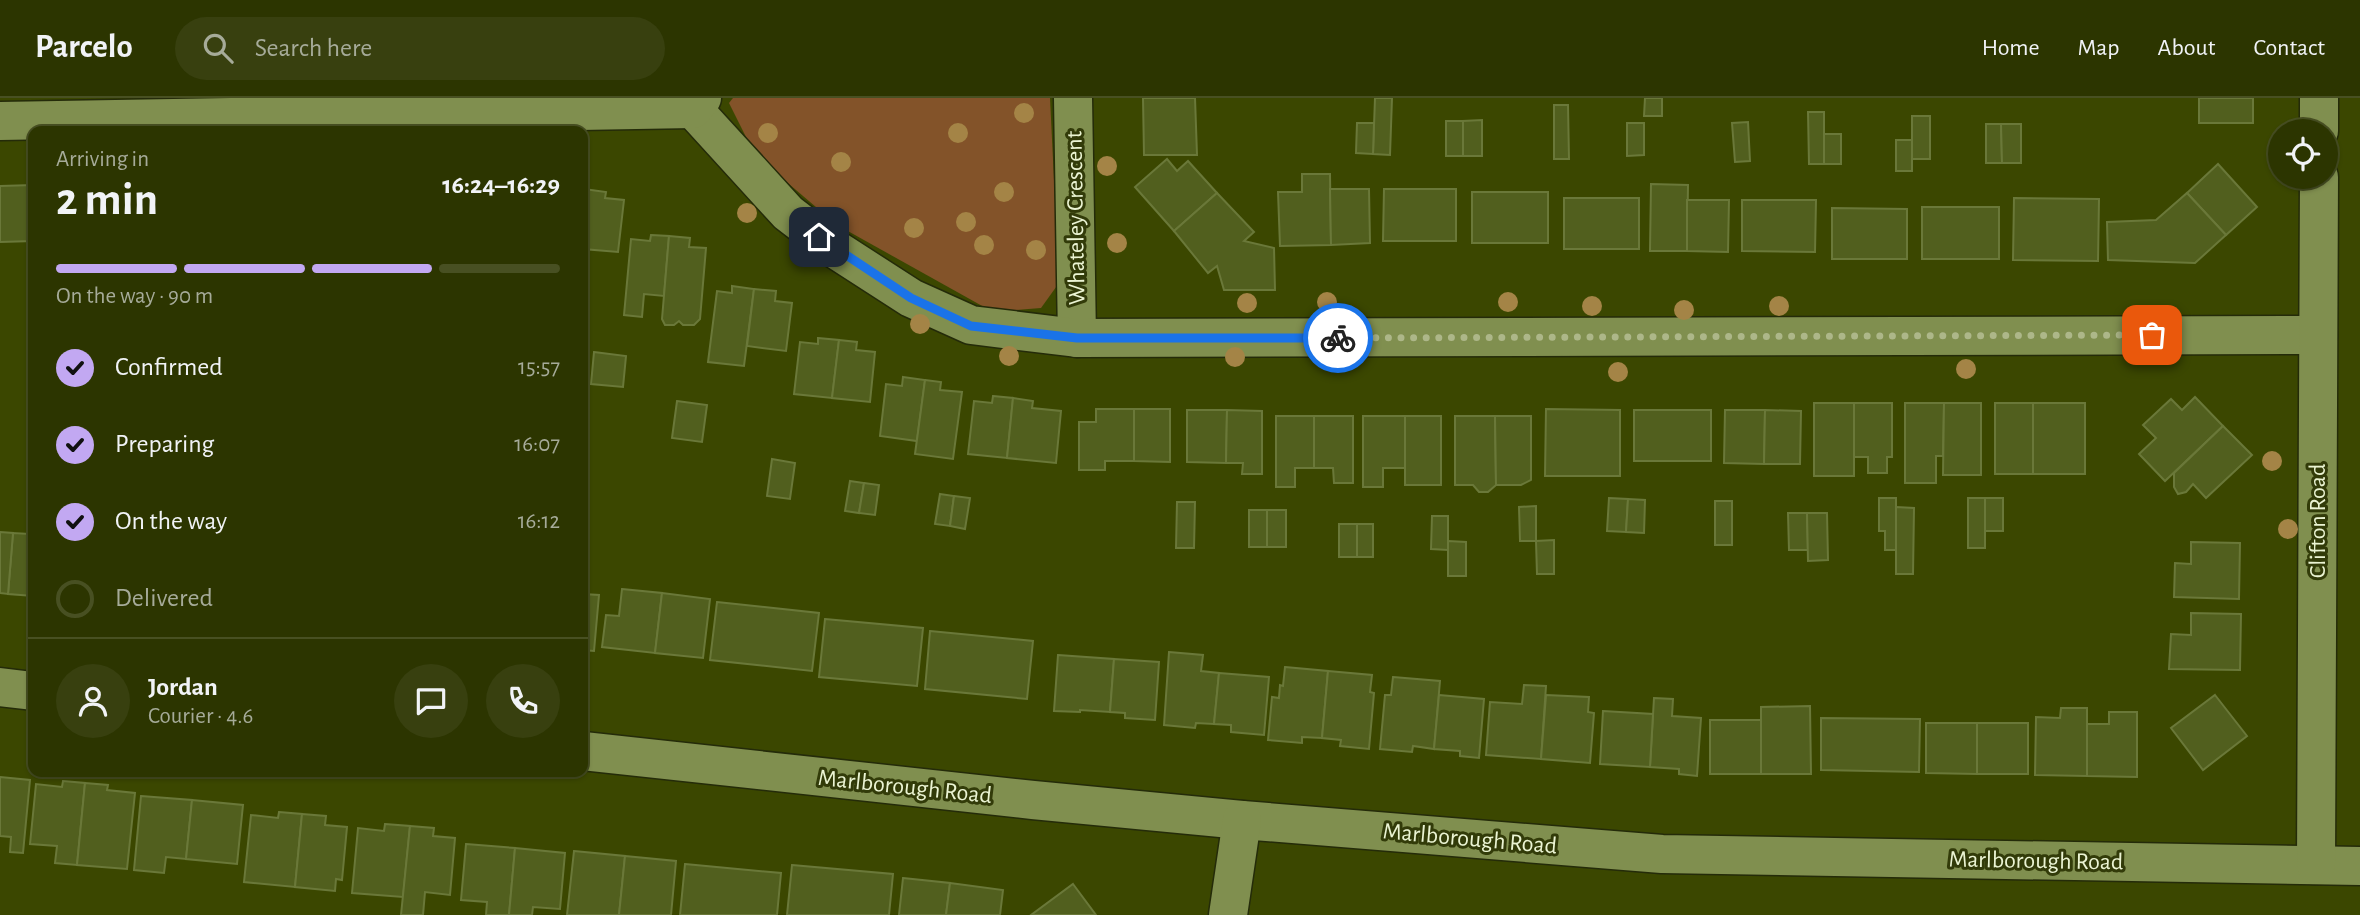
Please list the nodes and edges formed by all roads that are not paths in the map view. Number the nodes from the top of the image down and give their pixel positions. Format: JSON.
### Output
{"nodes":[{"id":1,"x":1073,"y":98,"type":"edge"},
{"id":2,"x":2319,"y":98,"type":"edge"},
{"id":3,"x":697,"y":103,"type":"edge"},
{"id":4,"x":2319,"y":119,"type":"edge"},
{"id":5,"x":0,"y":121,"type":"edge"},
{"id":6,"x":2319,"y":189,"type":"edge"},
{"id":7,"x":2318,"y":335,"type":"junction"},
{"id":8,"x":1077,"y":338,"type":"junction"},
{"id":9,"x":0,"y":687,"type":"edge"},
{"id":10,"x":28,"y":690,"type":"edge"},
{"id":11,"x":588,"y":752,"type":"edge"},
{"id":12,"x":1242,"y":820,"type":"junction"},
{"id":13,"x":2316,"y":865,"type":"junction"},
{"id":14,"x":2360,"y":866,"type":"edge"},
{"id":15,"x":1228,"y":915,"type":"edge"}],
"edges":[{"from":1,"to":8,"type":"street","name":"Whateley Crescent"},
{"from":2,"to":4,"type":"street"},
{"from":3,"to":5,"type":"street","name":"Whateley Crescent"},
{"from":3,"to":8,"type":"street","name":"Whateley Crescent"},
{"from":6,"to":7,"type":"street","name":"Clifton Road"},
{"from":7,"to":8,"type":"street","name":"Whateley Crescent"},
{"from":7,"to":13,"type":"street","name":"Clifton Road"},
{"from":9,"to":10,"type":"street"},
{"from":11,"to":12,"type":"street","name":"Marlborough Road"},
{"from":12,"to":13,"type":"street","name":"Marlborough Road"},
{"from":12,"to":15,"type":"street"},
{"from":13,"to":14,"type":"street","name":"Marlborough Road"}]}
